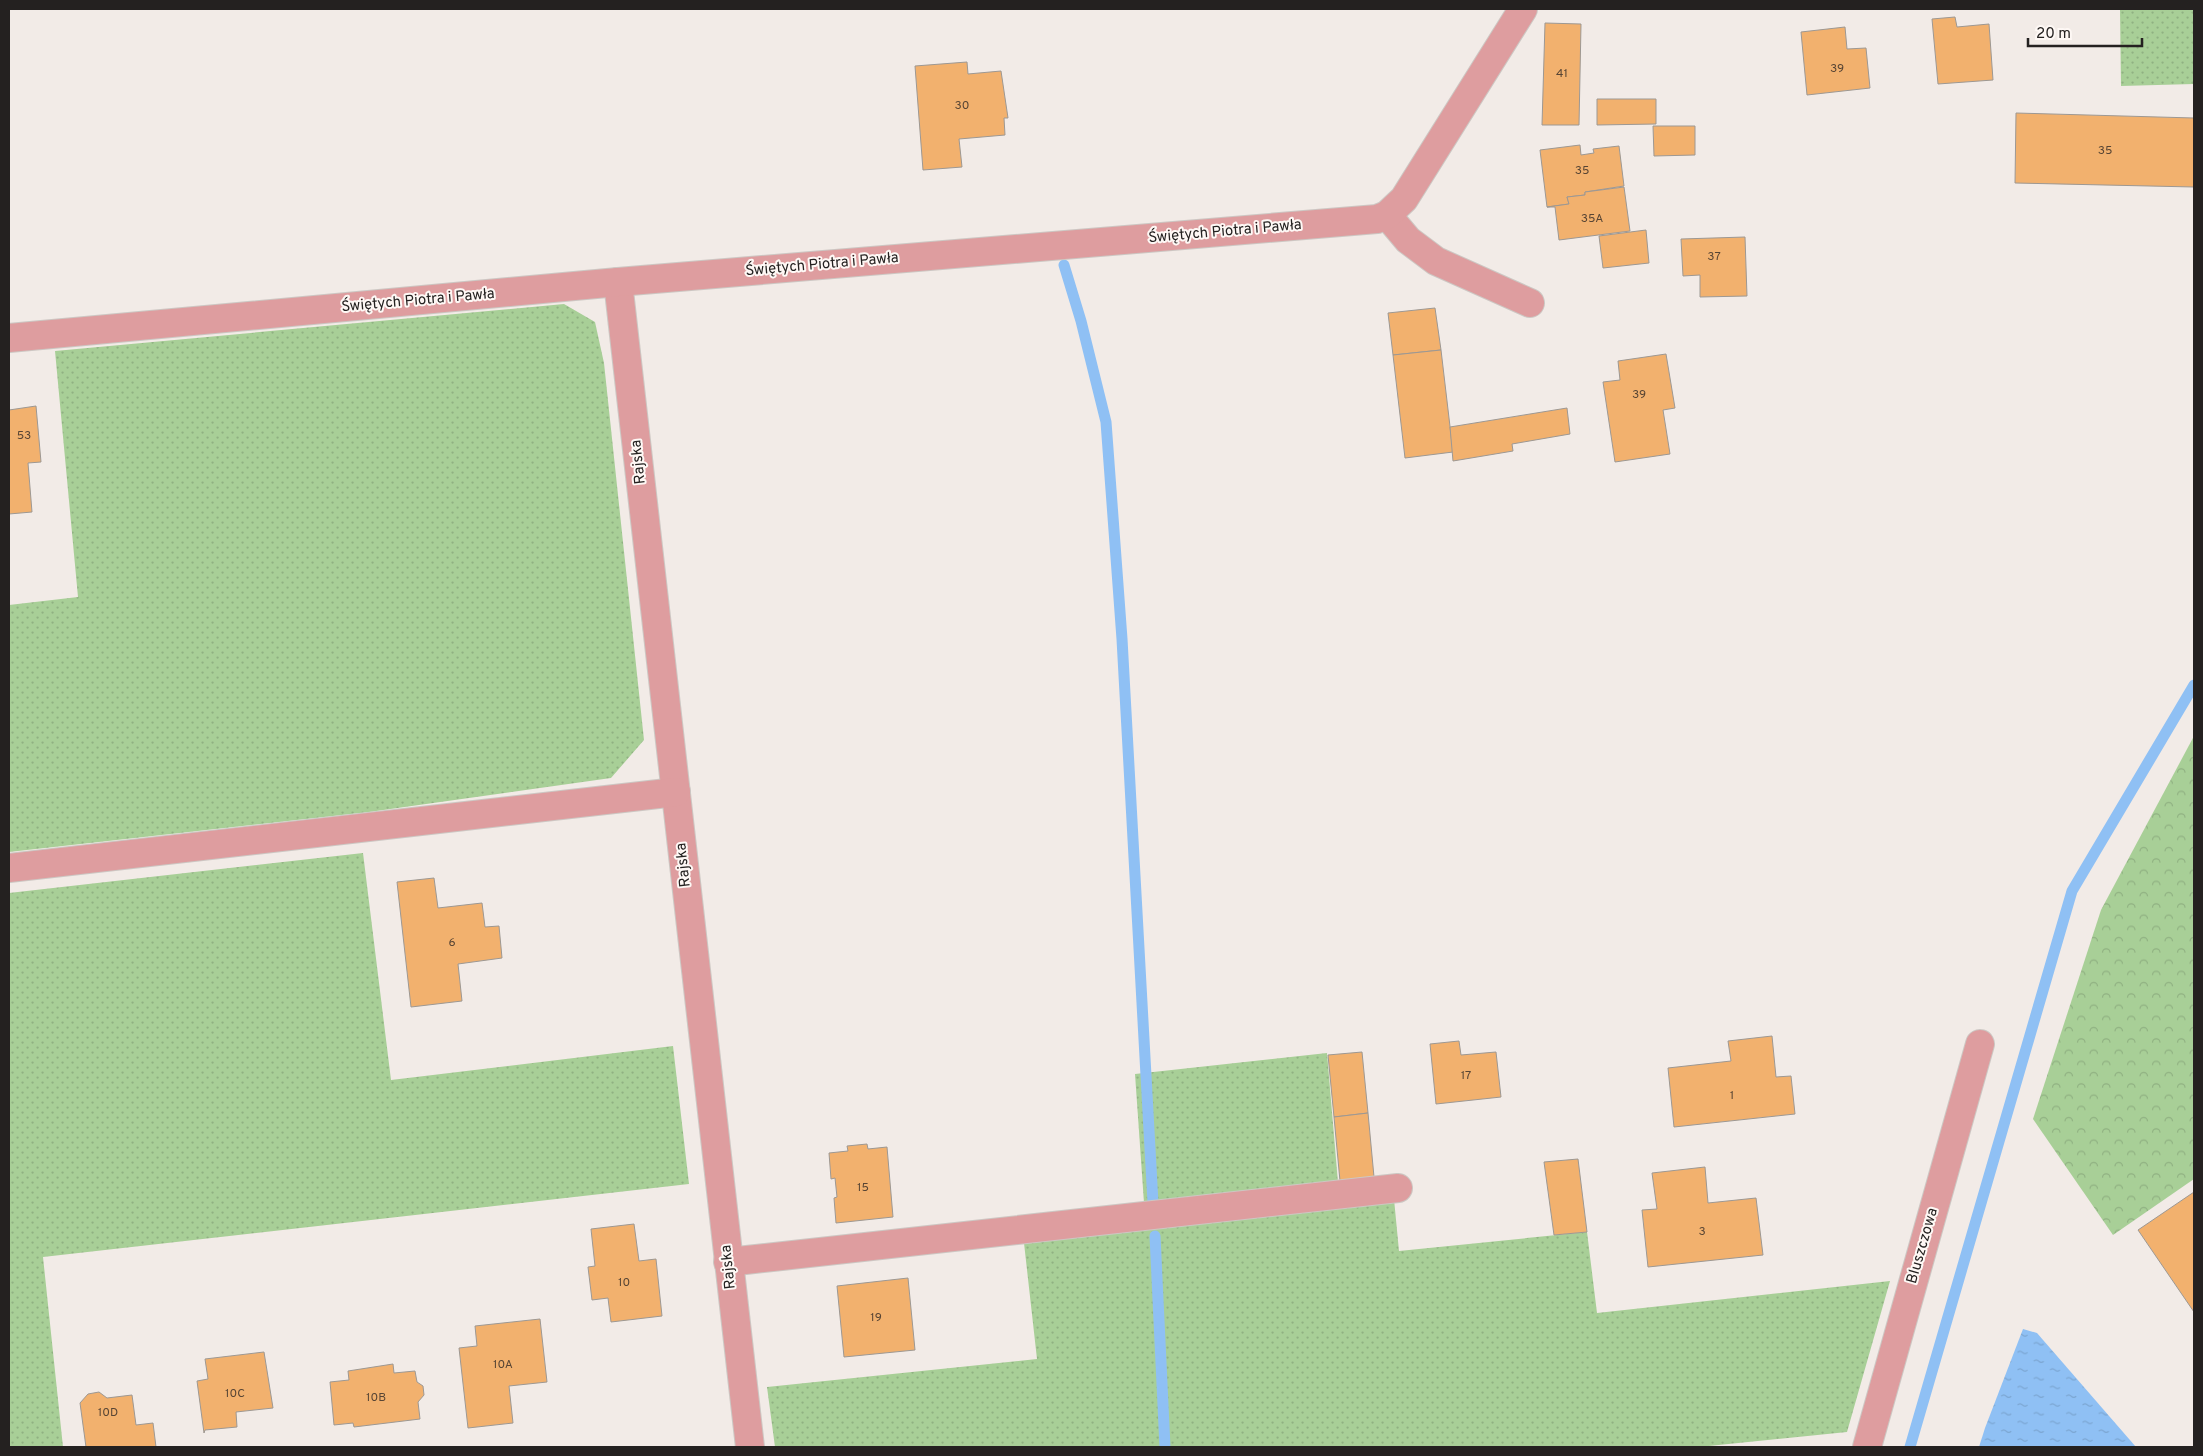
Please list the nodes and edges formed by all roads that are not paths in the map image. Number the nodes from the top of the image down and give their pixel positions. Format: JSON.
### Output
{"nodes":[{"id":1,"x":1523,"y":9,"type":"edge"},
{"id":2,"x":1388,"y":215,"type":"junction"},
{"id":3,"x":618,"y":282,"type":"junction"},
{"id":4,"x":1530,"y":304,"type":"dead end"},
{"id":5,"x":9,"y":338,"type":"edge"},
{"id":6,"x":676,"y":792,"type":"junction"},
{"id":7,"x":9,"y":868,"type":"edge"},
{"id":8,"x":1980,"y":1044,"type":"dead end"},
{"id":9,"x":1398,"y":1188,"type":"dead end"},
{"id":10,"x":728,"y":1262,"type":"junction"},
{"id":11,"x":750,"y":1447,"type":"edge"},
{"id":12,"x":1867,"y":1447,"type":"edge"}],
"edges":[{"from":1,"to":2,"type":"street"},
{"from":2,"to":3,"type":"street","name":"Świętych Piotra i Pawła"},
{"from":2,"to":4,"type":"street"},
{"from":3,"to":5,"type":"street","name":"Świętych Piotra i Pawła"},
{"from":3,"to":6,"type":"street","name":"Rajska"},
{"from":6,"to":7,"type":"street"},
{"from":6,"to":10,"type":"street","name":"Rajska"},
{"from":8,"to":12,"type":"street","name":"Bluszczowa"},
{"from":9,"to":10,"type":"street"},
{"from":10,"to":11,"type":"street","name":"Rajska"}]}
